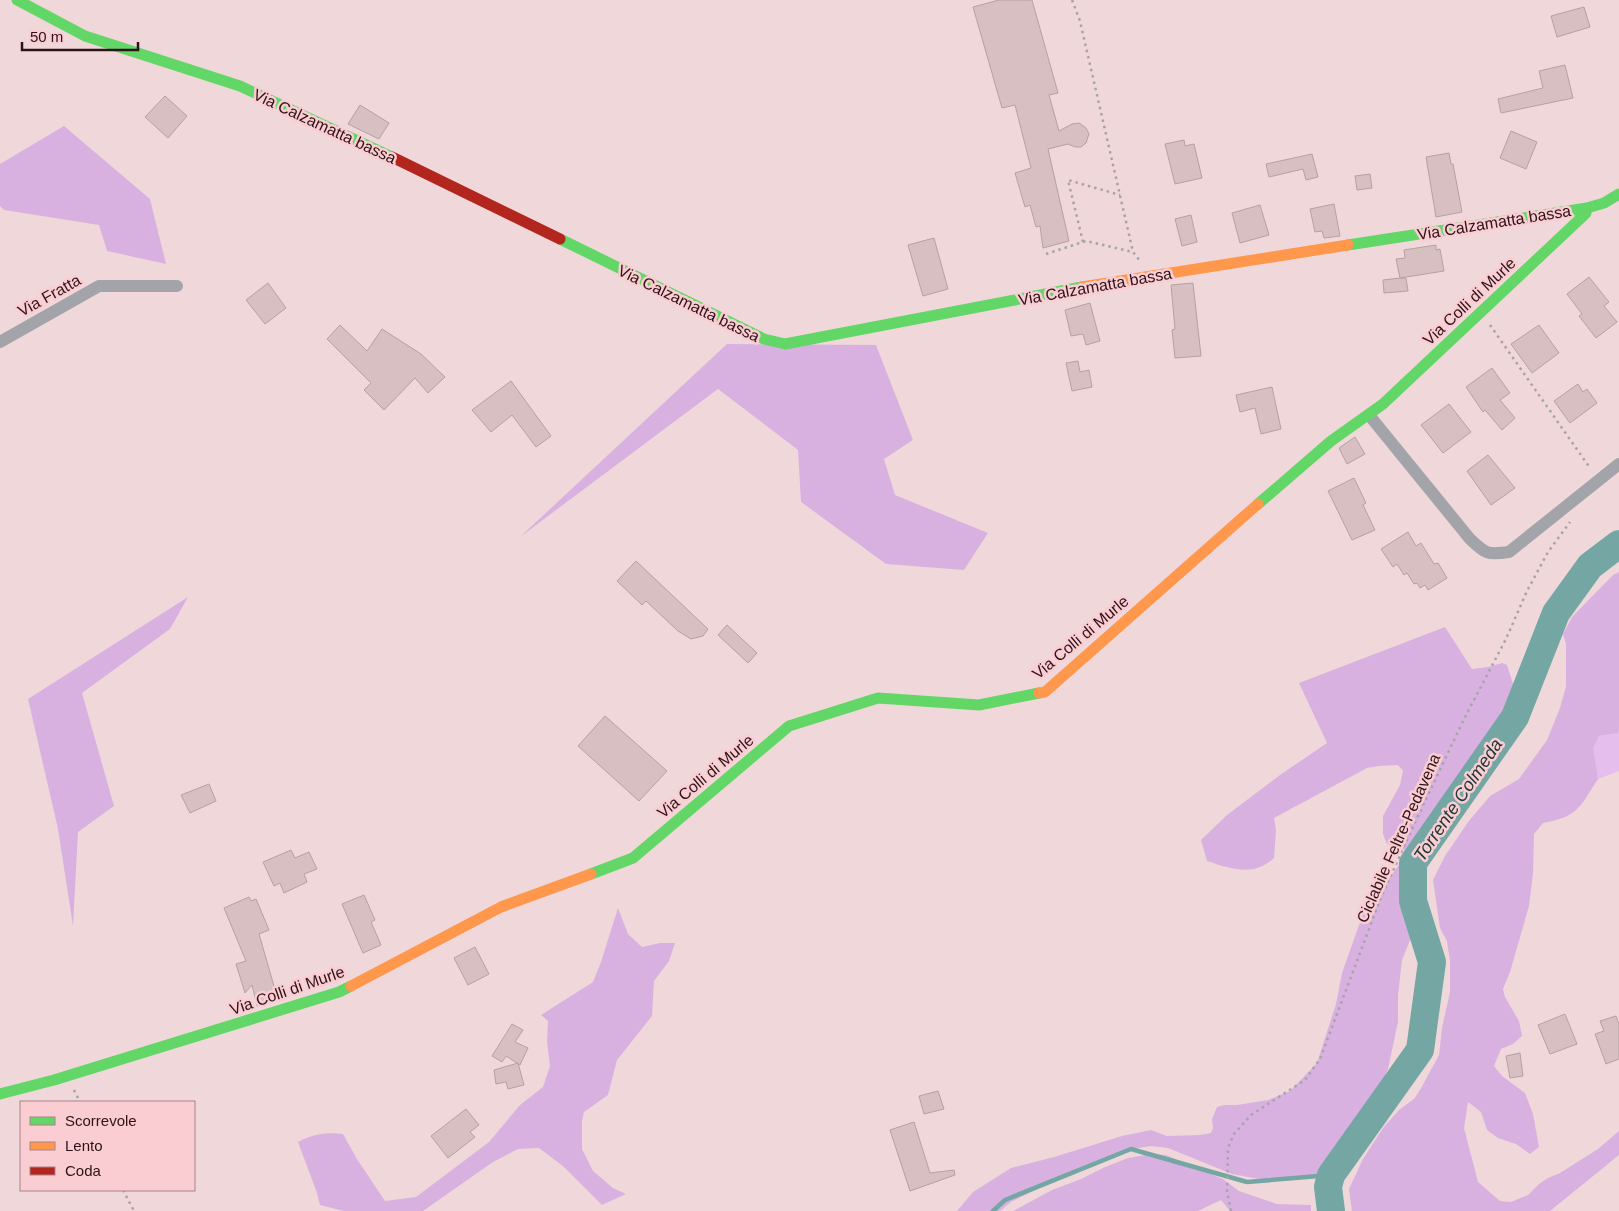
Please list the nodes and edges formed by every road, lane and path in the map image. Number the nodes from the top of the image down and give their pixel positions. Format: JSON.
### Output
{"nodes":[{"id":1,"x":17,"y":0,"type":"edge"},
{"id":2,"x":1072,"y":0,"type":"edge"},
{"id":3,"x":1619,"y":194,"type":"edge"},
{"id":4,"x":1120,"y":195,"type":"junction"},
{"id":5,"x":1587,"y":208,"type":"junction"},
{"id":6,"x":1083,"y":242,"type":"junction"},
{"id":7,"x":1133,"y":252,"type":"junction"},
{"id":8,"x":1046,"y":254,"type":"dead end"},
{"id":9,"x":1152,"y":276,"type":"junction"},
{"id":10,"x":177,"y":286,"type":"dead end"},
{"id":11,"x":1481,"y":311,"type":"junction"},
{"id":12,"x":0,"y":342,"type":"edge"},
{"id":13,"x":1369,"y":415,"type":"junction"},
{"id":14,"x":1619,"y":464,"type":"edge"},
{"id":15,"x":1599,"y":480,"type":"junction"},
{"id":16,"x":1571,"y":521,"type":"dead end"},
{"id":17,"x":0,"y":1094,"type":"edge"},
{"id":18,"x":124,"y":1191,"type":"edge"},
{"id":19,"x":134,"y":1211,"type":"edge"},
{"id":20,"x":1232,"y":1211,"type":"edge"}],
"edges":[{"from":1,"to":9,"type":"street","name":"Via Calzamatta bassa"},
{"from":2,"to":4,"type":"path"},
{"from":3,"to":5,"type":"street","name":"Via Calzamatta bassa"},
{"from":4,"to":6,"type":"path"},
{"from":4,"to":7,"type":"path"},
{"from":5,"to":9,"type":"street","name":"Via Calzamatta bassa"},
{"from":5,"to":11,"type":"street","name":"Via Colli di Murle"},
{"from":6,"to":7,"type":"path"},
{"from":6,"to":8,"type":"path"},
{"from":7,"to":9,"type":"path"},
{"from":10,"to":12,"type":"street","name":"Via Fratta"},
{"from":11,"to":13,"type":"street","name":"Via Colli di Murle"},
{"from":11,"to":15,"type":"path"},
{"from":13,"to":15,"type":"street"},
{"from":13,"to":17,"type":"street","name":"Via Colli di Murle"},
{"from":14,"to":15,"type":"street"},
{"from":16,"to":20,"type":"path","name":"Ciclabile Feltre-Pedavena"},
{"from":18,"to":19,"type":"path"}]}
